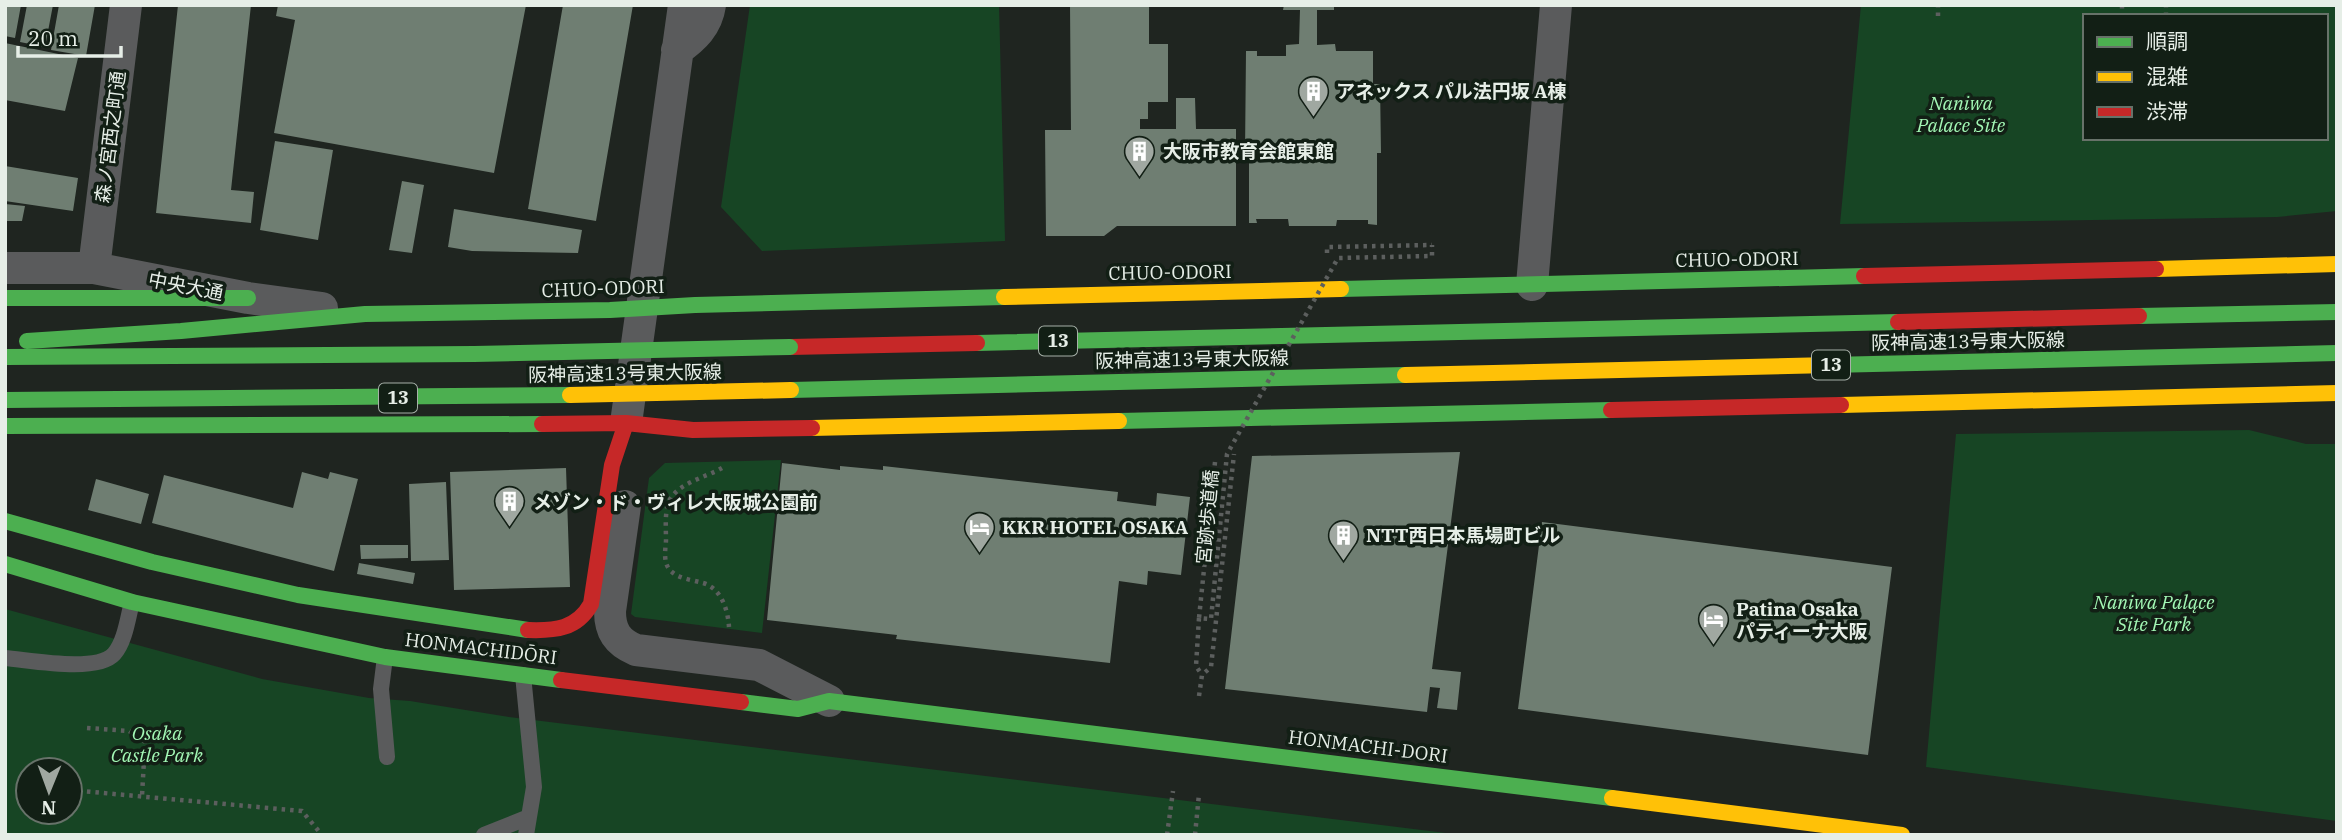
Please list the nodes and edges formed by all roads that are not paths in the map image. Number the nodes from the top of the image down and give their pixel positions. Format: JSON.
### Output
{"nodes":[{"id":1,"x":126,"y":5,"type":"edge"},
{"id":2,"x":684,"y":5,"type":"edge"},
{"id":3,"x":710,"y":5,"type":"edge"},
{"id":4,"x":1556,"y":5,"type":"edge"},
{"id":5,"x":677,"y":50,"type":"junction"},
{"id":6,"x":2337,"y":264,"type":"edge"},
{"id":7,"x":5,"y":268,"type":"edge"},
{"id":8,"x":94,"y":268,"type":"junction"},
{"id":9,"x":1532,"y":285,"type":"junction"},
{"id":10,"x":5,"y":298,"type":"edge"},
{"id":11,"x":248,"y":298,"type":"junction"},
{"id":12,"x":642,"y":309,"type":"junction"},
{"id":13,"x":2337,"y":312,"type":"edge"},
{"id":14,"x":365,"y":314,"type":"junction"},
{"id":15,"x":5,"y":342,"type":"edge"},
{"id":16,"x":2337,"y":353,"type":"edge"},
{"id":17,"x":5,"y":357,"type":"edge"},
{"id":18,"x":2337,"y":393,"type":"edge"},
{"id":19,"x":5,"y":400,"type":"edge"},
{"id":20,"x":626,"y":423,"type":"junction"},
{"id":21,"x":5,"y":426,"type":"edge"},
{"id":22,"x":5,"y":522,"type":"edge"},
{"id":23,"x":5,"y":564,"type":"edge"},
{"id":24,"x":132,"y":602,"type":"junction"},
{"id":25,"x":385,"y":657,"type":"junction"},
{"id":26,"x":5,"y":658,"type":"edge"},
{"id":27,"x":523,"y":675,"type":"junction"},
{"id":28,"x":829,"y":701,"type":"junction"},
{"id":29,"x":387,"y":757,"type":"dead end"},
{"id":30,"x":529,"y":817,"type":"junction"},
{"id":31,"x":484,"y":835,"type":"edge"},
{"id":32,"x":526,"y":835,"type":"edge"},
{"id":33,"x":1902,"y":835,"type":"edge"}],
"edges":[{"from":1,"to":8,"type":"street","name":"森ノ宮西之町通"},
{"from":2,"to":5,"type":"street"},
{"from":3,"to":5,"type":"street"},
{"from":4,"to":9,"type":"street"},
{"from":5,"to":12,"type":"street"},
{"from":6,"to":9,"type":"main road","name":"CHUO-ODORI"},
{"from":7,"to":8,"type":"street","name":"中央大通"},
{"from":8,"to":11,"type":"street","name":"中央大通"},
{"from":9,"to":12,"type":"main road","name":"CHUO-ODORI"},
{"from":10,"to":11,"type":"main road"},
{"from":11,"to":14,"type":"street","name":"中央大通"},
{"from":12,"to":14,"type":"main road","name":"CHUO-ODORI"},
{"from":12,"to":20,"type":"street"},
{"from":13,"to":17,"type":"main road","name":"阪神高速13号東大阪線","number":"13","bridge":true},
{"from":14,"to":15,"type":"main road","name":"CHUO-ODORI"},
{"from":16,"to":19,"type":"main road","name":"阪神高速13号東大阪線","number":"13","bridge":true},
{"from":18,"to":20,"type":"main road"},
{"from":20,"to":21,"type":"main road"},
{"from":20,"to":22,"type":"main road"},
{"from":20,"to":28,"type":"street"},
{"from":23,"to":24,"type":"main road"},
{"from":24,"to":25,"type":"main road","name":"HONMACHIDŌRI"},
{"from":24,"to":26,"type":"lane"},
{"from":25,"to":27,"type":"main road","name":"HONMACHIDŌRI"},
{"from":25,"to":29,"type":"lane"},
{"from":27,"to":28,"type":"main road","name":"HONMACHIDŌRI"},
{"from":27,"to":30,"type":"lane"},
{"from":28,"to":33,"type":"main road","name":"HONMACHI-DORI"},
{"from":30,"to":31,"type":"lane"},
{"from":30,"to":32,"type":"lane"}]}
